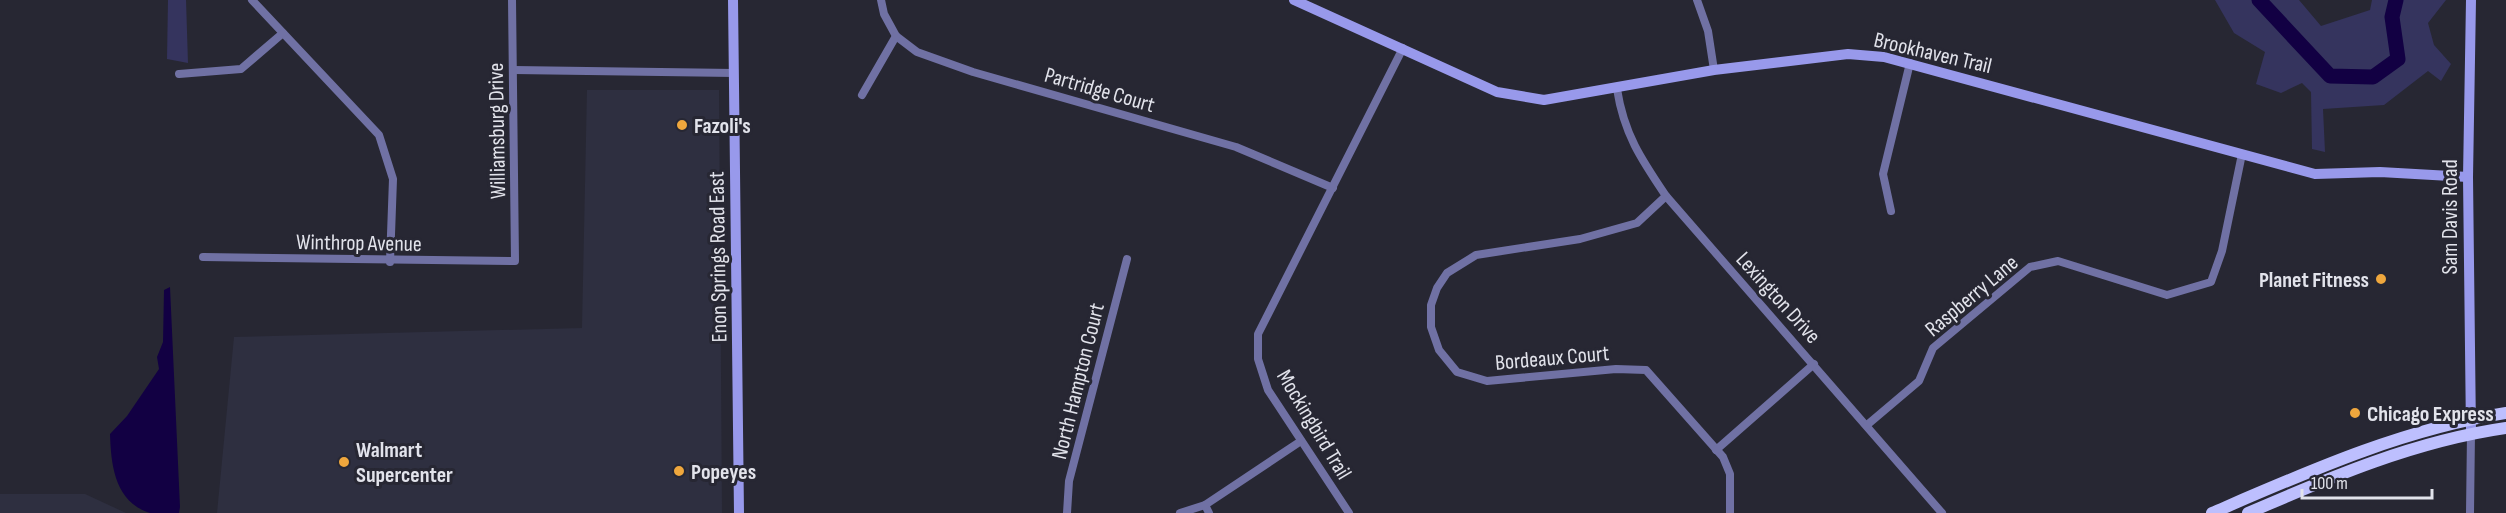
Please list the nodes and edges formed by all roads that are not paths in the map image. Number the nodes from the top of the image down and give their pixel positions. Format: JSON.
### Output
{"nodes":[{"id":1,"x":252,"y":0,"type":"edge"},
{"id":2,"x":512,"y":0,"type":"edge"},
{"id":3,"x":733,"y":0,"type":"edge"},
{"id":4,"x":881,"y":0,"type":"edge"},
{"id":5,"x":1294,"y":0,"type":"edge"},
{"id":6,"x":1697,"y":0,"type":"edge"},
{"id":7,"x":2471,"y":0,"type":"edge"},
{"id":8,"x":283,"y":33,"type":"junction"},
{"id":9,"x":896,"y":36,"type":"junction"},
{"id":10,"x":1403,"y":48,"type":"junction"},
{"id":11,"x":1910,"y":63,"type":"junction"},
{"id":12,"x":514,"y":70,"type":"junction"},
{"id":13,"x":1714,"y":70,"type":"junction"},
{"id":14,"x":734,"y":73,"type":"junction"},
{"id":15,"x":179,"y":74,"type":"dead end"},
{"id":16,"x":1617,"y":89,"type":"junction"},
{"id":17,"x":862,"y":95,"type":"dead end"},
{"id":18,"x":2242,"y":154,"type":"junction"},
{"id":19,"x":2468,"y":177,"type":"junction"},
{"id":20,"x":1333,"y":188,"type":"junction"},
{"id":21,"x":1666,"y":196,"type":"junction"},
{"id":22,"x":1891,"y":211,"type":"dead end"},
{"id":23,"x":203,"y":257,"type":"dead end"},
{"id":24,"x":1127,"y":259,"type":"dead end"},
{"id":25,"x":515,"y":261,"type":"joint"},
{"id":26,"x":390,"y":262,"type":"junction"},
{"id":27,"x":1814,"y":364,"type":"junction"},
{"id":28,"x":2506,"y":413,"type":"edge"},
{"id":29,"x":2471,"y":418,"type":"junction"},
{"id":30,"x":1866,"y":425,"type":"junction"},
{"id":31,"x":2506,"y":428,"type":"edge"},
{"id":32,"x":2471,"y":433,"type":"junction"},
{"id":33,"x":1301,"y":441,"type":"junction"},
{"id":34,"x":1716,"y":450,"type":"junction"},
{"id":35,"x":1205,"y":505,"type":"junction"},
{"id":36,"x":739,"y":513,"type":"edge"},
{"id":37,"x":1067,"y":513,"type":"edge"},
{"id":38,"x":1180,"y":513,"type":"edge"},
{"id":39,"x":1209,"y":513,"type":"edge"},
{"id":40,"x":1348,"y":513,"type":"edge"},
{"id":41,"x":1730,"y":513,"type":"edge"},
{"id":42,"x":1942,"y":513,"type":"edge"},
{"id":43,"x":2212,"y":513,"type":"edge"},
{"id":44,"x":2247,"y":513,"type":"edge"},
{"id":45,"x":2470,"y":513,"type":"edge"}],
"edges":[{"from":1,"to":8,"type":"street"},
{"from":2,"to":12,"type":"street","name":"Williamsburg Drive"},
{"from":3,"to":14,"type":"street","name":"Enon Springs Road East"},
{"from":4,"to":9,"type":"street","name":"Partridge Court"},
{"from":5,"to":10,"type":"street","name":"Brookhaven Trail"},
{"from":6,"to":13,"type":"street"},
{"from":7,"to":19,"type":"street","name":"Sam Davis Road"},
{"from":8,"to":15,"type":"street"},
{"from":8,"to":26,"type":"street"},
{"from":9,"to":17,"type":"street"},
{"from":9,"to":20,"type":"street","name":"Partridge Court"},
{"from":10,"to":16,"type":"street","name":"Brookhaven Trail"},
{"from":10,"to":20,"type":"street","name":"Mockingbird Trail"},
{"from":11,"to":13,"type":"street","name":"Brookhaven Trail"},
{"from":11,"to":18,"type":"street","name":"Brookhaven Trail"},
{"from":11,"to":22,"type":"street"},
{"from":12,"to":14,"type":"street"},
{"from":12,"to":25,"type":"street","name":"Williamsburg Drive"},
{"from":13,"to":16,"type":"street","name":"Brookhaven Trail"},
{"from":14,"to":36,"type":"street","name":"Enon Springs Road East"},
{"from":16,"to":21,"type":"street","name":"Lexington Drive"},
{"from":18,"to":19,"type":"street","name":"Brookhaven Trail"},
{"from":18,"to":30,"type":"street","name":"Raspberry Lane"},
{"from":19,"to":29,"type":"street","name":"Sam Davis Road"},
{"from":20,"to":33,"type":"street","name":"Mockingbird Trail"},
{"from":21,"to":27,"type":"street","name":"Lexington Drive"},
{"from":21,"to":34,"type":"street","name":"Bordeaux Court"},
{"from":23,"to":26,"type":"street","name":"Winthrop Avenue"},
{"from":24,"to":37,"type":"street","name":"North Hampton Court"},
{"from":25,"to":26,"type":"street","name":"Winthrop Avenue"},
{"from":27,"to":30,"type":"street","name":"Lexington Drive"},
{"from":27,"to":34,"type":"street"},
{"from":28,"to":29,"type":"main road"},
{"from":29,"to":32,"type":"street","name":"Sam Davis Road"},
{"from":29,"to":43,"type":"main road"},
{"from":30,"to":42,"type":"street","name":"Lexington Drive"},
{"from":31,"to":32,"type":"main road"},
{"from":32,"to":44,"type":"main road"},
{"from":32,"to":45,"type":"street"},
{"from":33,"to":35,"type":"street"},
{"from":33,"to":40,"type":"street","name":"Mockingbird Trail"},
{"from":34,"to":41,"type":"street","name":"Bordeaux Court"},
{"from":35,"to":38,"type":"street"},
{"from":35,"to":39,"type":"street"}]}
